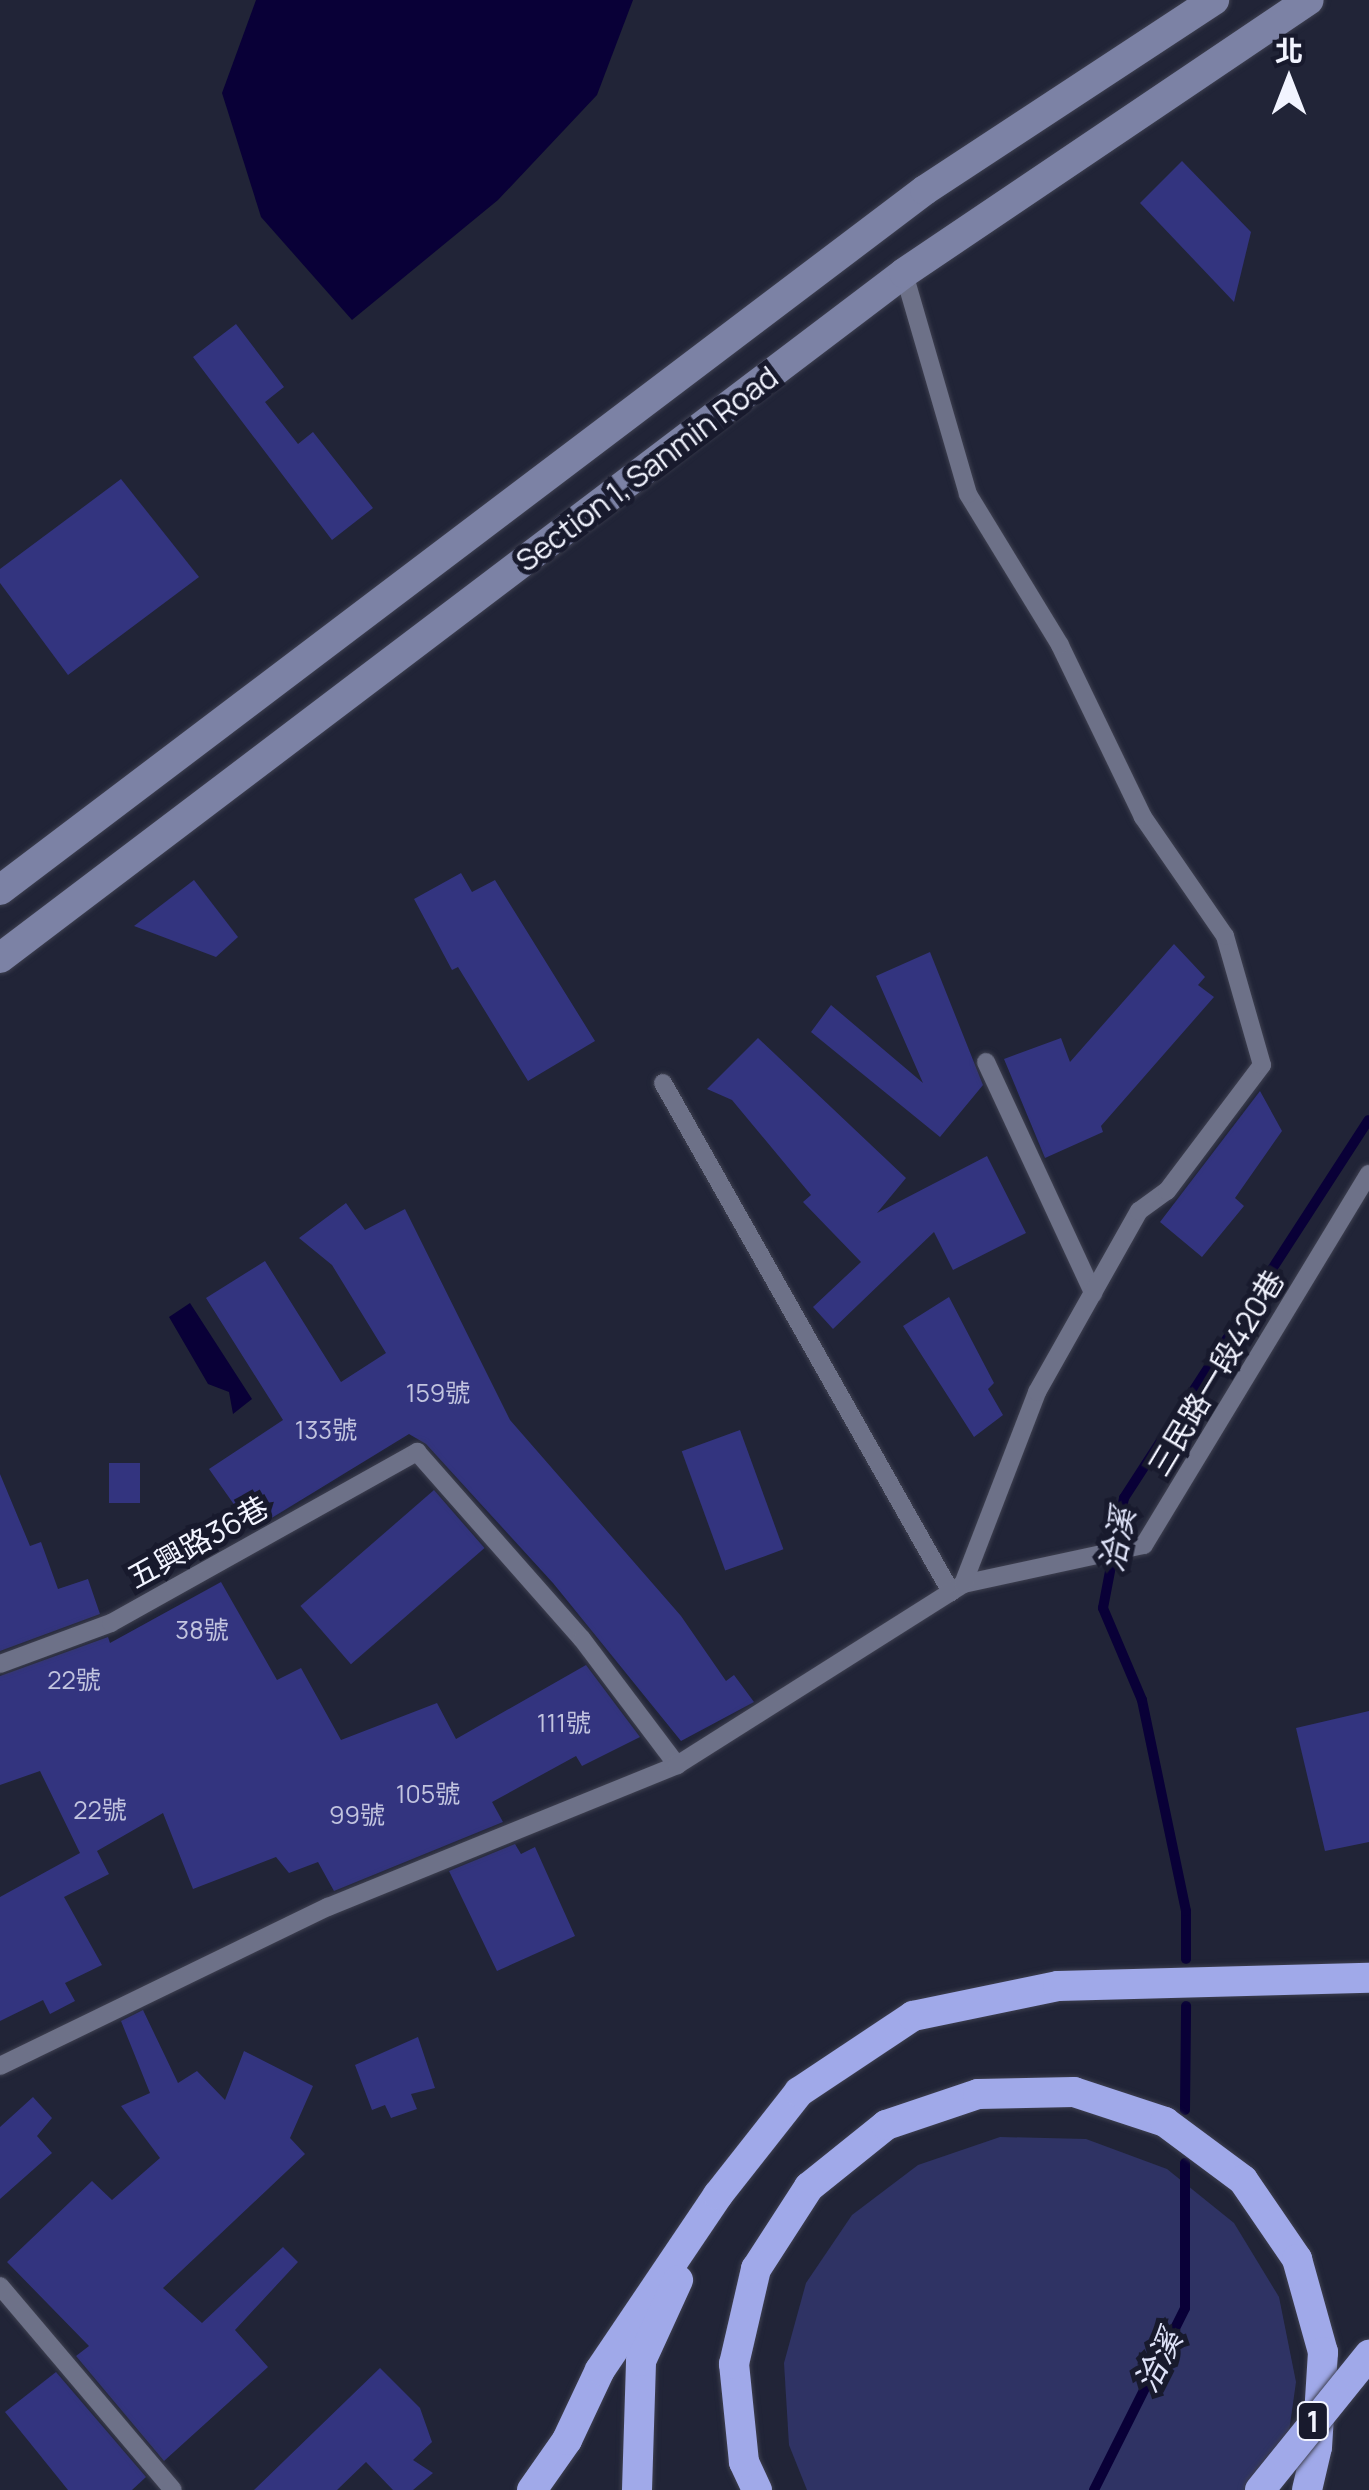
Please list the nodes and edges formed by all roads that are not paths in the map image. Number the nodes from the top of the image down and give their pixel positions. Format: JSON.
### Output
{"nodes":[{"id":1,"x":1214,"y":0,"type":"edge"},
{"id":2,"x":1308,"y":0,"type":"edge"},
{"id":3,"x":904,"y":274,"type":"junction"},
{"id":4,"x":0,"y":890,"type":"edge"},
{"id":5,"x":0,"y":958,"type":"edge"},
{"id":6,"x":986,"y":1062,"type":"dead end"},
{"id":7,"x":663,"y":1083,"type":"dead end"},
{"id":8,"x":1369,"y":1174,"type":"edge"},
{"id":9,"x":1093,"y":1294,"type":"junction"},
{"id":10,"x":957,"y":1588,"type":"junction"},
{"id":11,"x":0,"y":1664,"type":"edge"},
{"id":12,"x":677,"y":1764,"type":"junction"},
{"id":13,"x":1369,"y":1978,"type":"edge"},
{"id":14,"x":0,"y":2066,"type":"edge"},
{"id":15,"x":718,"y":2195,"type":"junction"},
{"id":16,"x":0,"y":2286,"type":"edge"},
{"id":17,"x":1369,"y":2356,"type":"edge"},
{"id":18,"x":174,"y":2490,"type":"edge"},
{"id":19,"x":532,"y":2490,"type":"edge"},
{"id":20,"x":637,"y":2490,"type":"edge"},
{"id":21,"x":757,"y":2490,"type":"edge"},
{"id":22,"x":1260,"y":2490,"type":"edge"},
{"id":23,"x":1307,"y":2490,"type":"edge"}],
"edges":[{"from":1,"to":4,"type":"street","name":"Section 1, Sanmin Road"},
{"from":2,"to":3,"type":"street","name":"Section 1, Sanmin Road"},
{"from":3,"to":5,"type":"street","name":"Section 1, Sanmin Road"},
{"from":3,"to":9,"type":"lane"},
{"from":6,"to":9,"type":"lane"},
{"from":7,"to":10,"type":"lane"},
{"from":8,"to":10,"type":"lane","name":"三民路一段420巷"},
{"from":9,"to":10,"type":"lane"},
{"from":10,"to":12,"type":"lane","name":"三民路一段420巷"},
{"from":11,"to":12,"type":"lane","name":"五興路36巷"},
{"from":12,"to":14,"type":"lane","name":"三民路一段420巷"},
{"from":13,"to":15,"type":"highway"},
{"from":15,"to":19,"type":"highway"},
{"from":15,"to":20,"type":"highway"},
{"from":16,"to":18,"type":"lane"},
{"from":17,"to":22,"type":"highway","number":"1","bridge":true},
{"from":21,"to":23,"type":"highway"}]}
